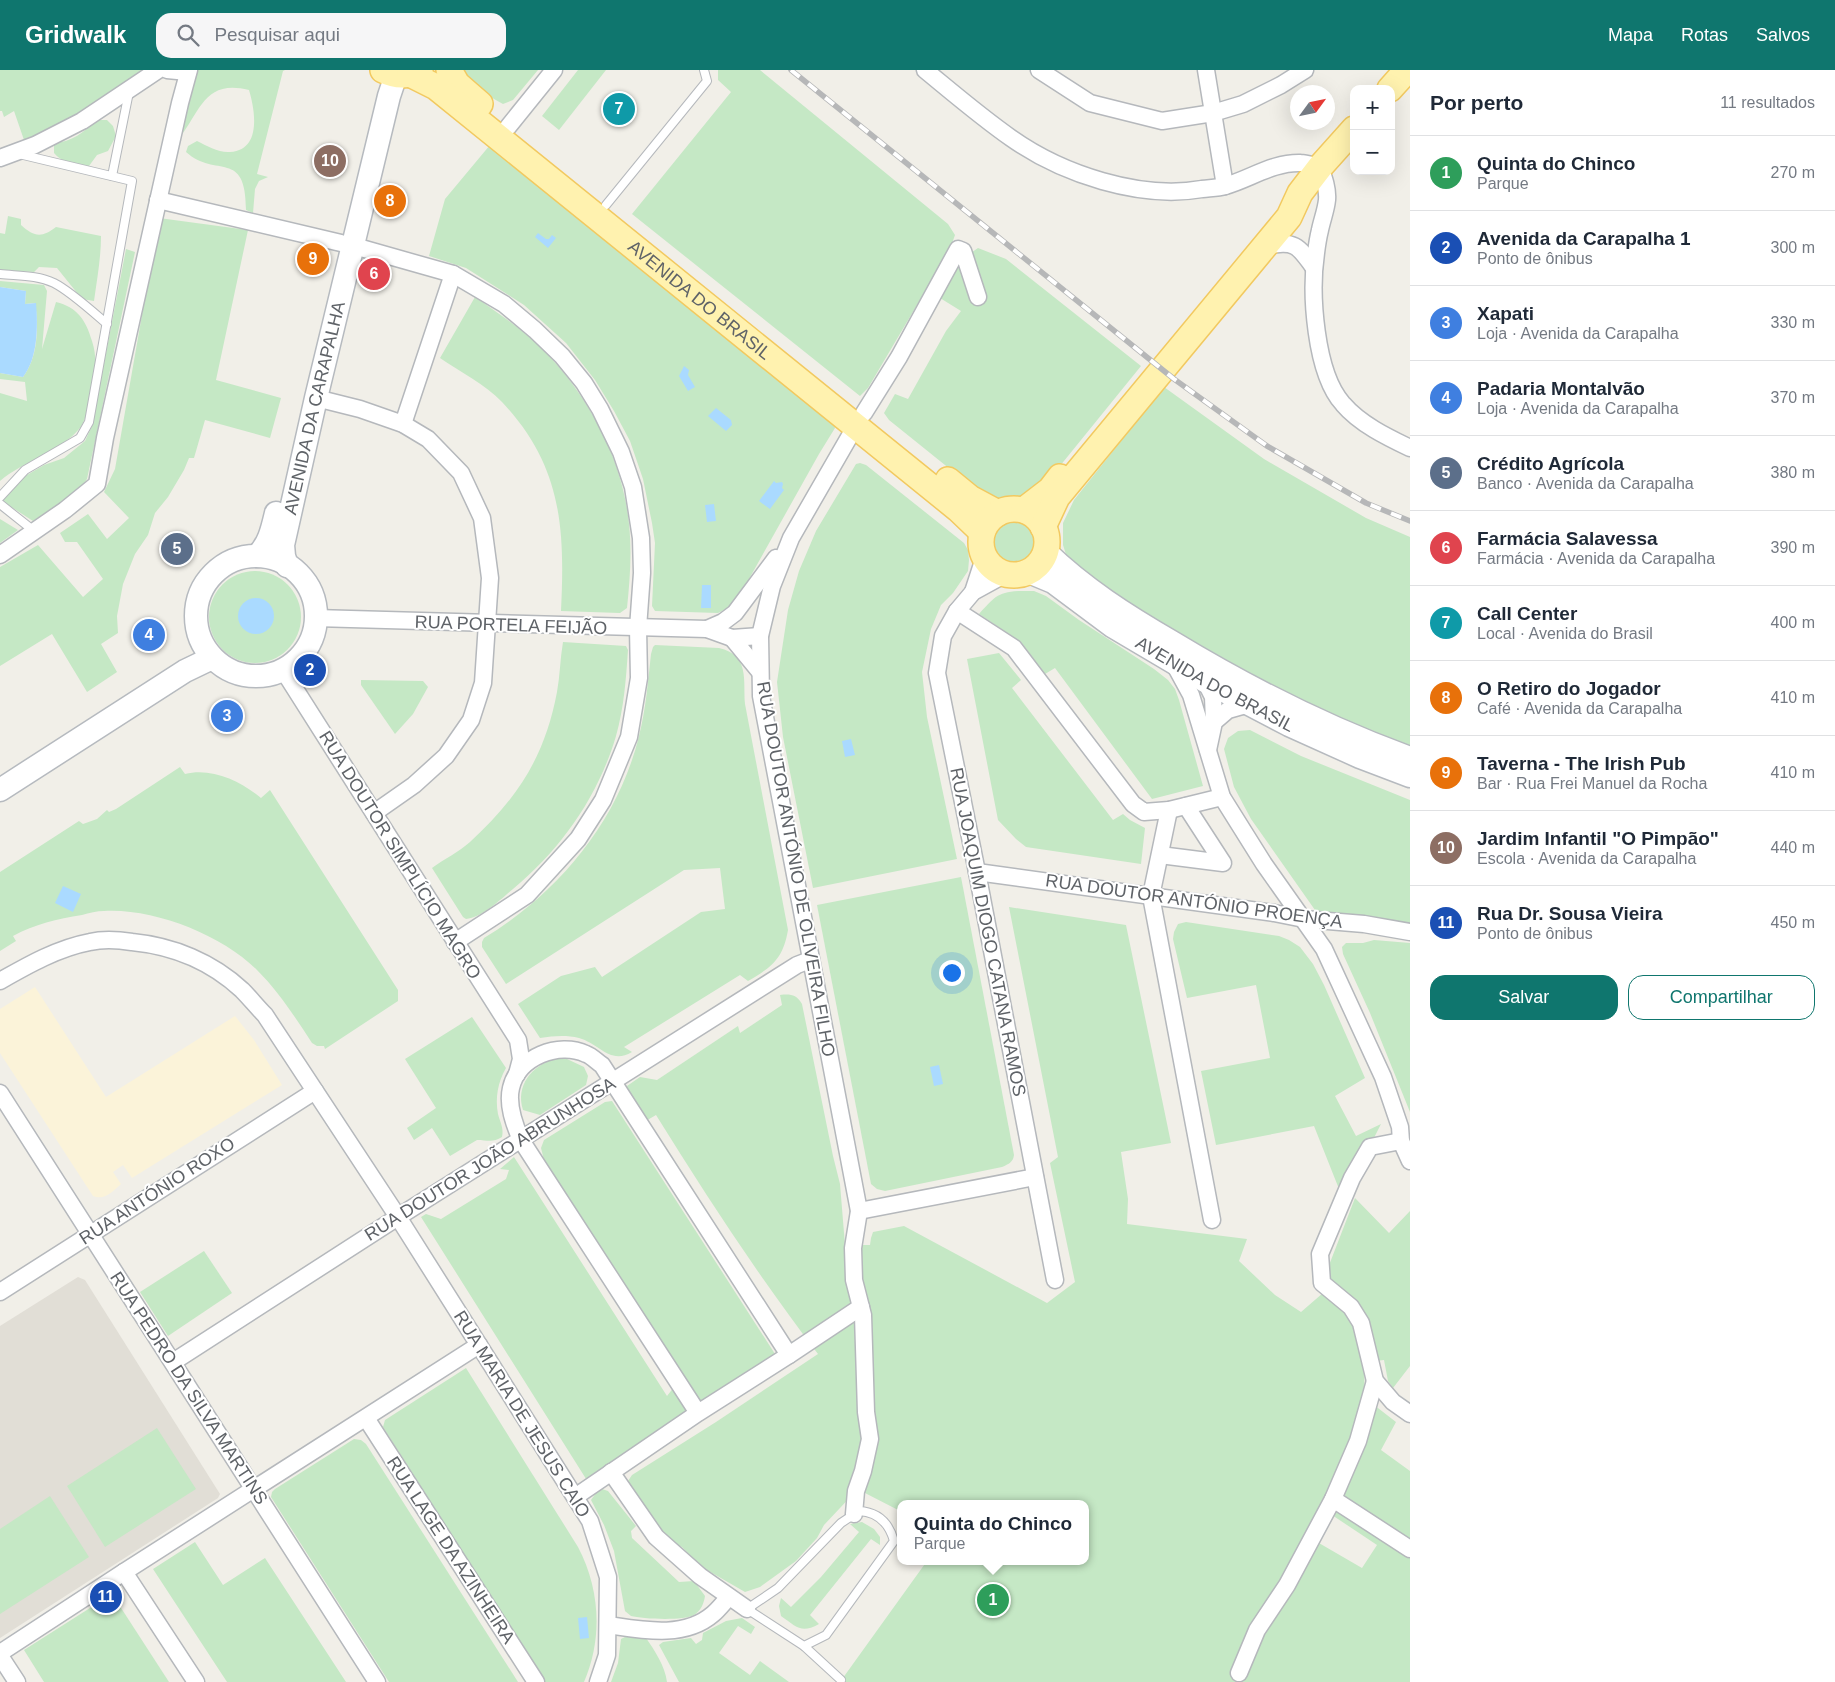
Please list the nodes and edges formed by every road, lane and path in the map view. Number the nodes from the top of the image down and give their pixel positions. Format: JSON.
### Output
{"nodes":[{"id":1,"x":158,"y":70,"type":"edge"},
{"id":2,"x":167,"y":70,"type":"edge"},
{"id":3,"x":449,"y":70,"type":"edge"},
{"id":4,"x":554,"y":70,"type":"edge"},
{"id":5,"x":704,"y":70,"type":"edge"},
{"id":6,"x":925,"y":70,"type":"edge"},
{"id":7,"x":1040,"y":70,"type":"edge"},
{"id":8,"x":1206,"y":70,"type":"edge"},
{"id":9,"x":1306,"y":70,"type":"edge"},
{"id":10,"x":1407,"y":70,"type":"edge"},
{"id":11,"x":189,"y":71,"type":"edge"},
{"id":12,"x":398,"y":72,"type":"edge"},
{"id":13,"x":1394,"y":85,"type":"edge"},
{"id":14,"x":130,"y":88,"type":"junction"},
{"id":15,"x":1213,"y":113,"type":"junction"},
{"id":16,"x":508,"y":127,"type":"junction"},
{"id":17,"x":1353,"y":130,"type":"edge"},
{"id":18,"x":7,"y":155,"type":"edge"},
{"id":19,"x":1320,"y":167,"type":"junction"},
{"id":20,"x":112,"y":176,"type":"junction"},
{"id":21,"x":1225,"y":186,"type":"junction"},
{"id":22,"x":1300,"y":193,"type":"junction"},
{"id":23,"x":158,"y":200,"type":"junction"},
{"id":24,"x":606,"y":205,"type":"junction"},
{"id":25,"x":347,"y":244,"type":"junction"},
{"id":26,"x":1266,"y":246,"type":"junction"},
{"id":27,"x":1314,"y":268,"type":"junction"},
{"id":28,"x":0,"y":274,"type":"edge"},
{"id":29,"x":452,"y":274,"type":"junction"},
{"id":30,"x":978,"y":296,"type":"dead end"},
{"id":31,"x":107,"y":324,"type":"junction"},
{"id":32,"x":316,"y":398,"type":"junction"},
{"id":33,"x":860,"y":420,"type":"junction"},
{"id":34,"x":403,"y":424,"type":"junction"},
{"id":35,"x":1410,"y":448,"type":"edge"},
{"id":36,"x":0,"y":497,"type":"edge"},
{"id":37,"x":0,"y":504,"type":"edge"},
{"id":38,"x":1024,"y":510,"type":"junction"},
{"id":39,"x":998,"y":513,"type":"junction"},
{"id":40,"x":1043,"y":527,"type":"junction"},
{"id":41,"x":34,"y":531,"type":"junction"},
{"id":42,"x":982,"y":532,"type":"junction"},
{"id":43,"x":791,"y":538,"type":"junction"},
{"id":44,"x":1046,"y":552,"type":"junction"},
{"id":45,"x":0,"y":555,"type":"edge"},
{"id":46,"x":257,"y":556,"type":"junction"},
{"id":47,"x":984,"y":558,"type":"junction"},
{"id":48,"x":287,"y":566,"type":"junction"},
{"id":49,"x":1030,"y":572,"type":"junction"},
{"id":50,"x":1004,"y":574,"type":"junction"},
{"id":51,"x":973,"y":592,"type":"junction"},
{"id":52,"x":957,"y":611,"type":"junction"},
{"id":53,"x":315,"y":618,"type":"junction"},
{"id":54,"x":723,"y":622,"type":"junction"},
{"id":55,"x":487,"y":623,"type":"junction"},
{"id":56,"x":638,"y":628,"type":"junction"},
{"id":57,"x":707,"y":629,"type":"junction"},
{"id":58,"x":760,"y":636,"type":"junction"},
{"id":59,"x":199,"y":638,"type":"junction"},
{"id":60,"x":732,"y":638,"type":"junction"},
{"id":61,"x":212,"y":658,"type":"junction"},
{"id":62,"x":283,"y":670,"type":"junction"},
{"id":63,"x":760,"y":672,"type":"junction"},
{"id":64,"x":1203,"y":681,"type":"junction"},
{"id":65,"x":1249,"y":704,"type":"junction"},
{"id":66,"x":1214,"y":722,"type":"junction"},
{"id":67,"x":1208,"y":753,"type":"junction"},
{"id":68,"x":1410,"y":758,"type":"edge"},
{"id":69,"x":0,"y":773,"type":"edge"},
{"id":70,"x":1410,"y":776,"type":"edge"},
{"id":71,"x":0,"y":790,"type":"edge"},
{"id":72,"x":1222,"y":796,"type":"junction"},
{"id":73,"x":1186,"y":806,"type":"junction"},
{"id":74,"x":1169,"y":810,"type":"junction"},
{"id":75,"x":374,"y":813,"type":"junction"},
{"id":76,"x":1160,"y":856,"type":"junction"},
{"id":77,"x":977,"y":872,"type":"junction"},
{"id":78,"x":1151,"y":896,"type":"junction"},
{"id":79,"x":1304,"y":919,"type":"junction"},
{"id":80,"x":1410,"y":932,"type":"edge"},
{"id":81,"x":455,"y":942,"type":"junction"},
{"id":82,"x":810,"y":960,"type":"junction"},
{"id":83,"x":0,"y":981,"type":"edge"},
{"id":84,"x":518,"y":1040,"type":"junction"},
{"id":85,"x":549,"y":1052,"type":"junction"},
{"id":86,"x":517,"y":1074,"type":"junction"},
{"id":87,"x":613,"y":1082,"type":"junction"},
{"id":88,"x":315,"y":1091,"type":"junction"},
{"id":89,"x":0,"y":1093,"type":"edge"},
{"id":90,"x":521,"y":1140,"type":"junction"},
{"id":91,"x":1401,"y":1141,"type":"junction"},
{"id":92,"x":1410,"y":1162,"type":"edge"},
{"id":93,"x":1035,"y":1177,"type":"junction"},
{"id":94,"x":859,"y":1211,"type":"junction"},
{"id":95,"x":398,"y":1217,"type":"junction"},
{"id":96,"x":1212,"y":1220,"type":"dead end"},
{"id":97,"x":91,"y":1234,"type":"junction"},
{"id":98,"x":1055,"y":1280,"type":"dead end"},
{"id":99,"x":0,"y":1292,"type":"edge"},
{"id":100,"x":861,"y":1307,"type":"junction"},
{"id":101,"x":479,"y":1345,"type":"junction"},
{"id":102,"x":789,"y":1355,"type":"junction"},
{"id":103,"x":173,"y":1362,"type":"junction"},
{"id":104,"x":1375,"y":1381,"type":"junction"},
{"id":105,"x":698,"y":1413,"type":"junction"},
{"id":106,"x":1410,"y":1414,"type":"edge"},
{"id":107,"x":366,"y":1418,"type":"junction"},
{"id":108,"x":611,"y":1472,"type":"junction"},
{"id":109,"x":254,"y":1489,"type":"junction"},
{"id":110,"x":575,"y":1497,"type":"junction"},
{"id":111,"x":1333,"y":1499,"type":"junction"},
{"id":112,"x":854,"y":1514,"type":"junction"},
{"id":113,"x":897,"y":1540,"type":"edge"},
{"id":114,"x":1410,"y":1550,"type":"edge"},
{"id":115,"x":124,"y":1572,"type":"junction"},
{"id":116,"x":729,"y":1597,"type":"junction"},
{"id":117,"x":747,"y":1609,"type":"junction"},
{"id":118,"x":608,"y":1625,"type":"junction"},
{"id":119,"x":804,"y":1646,"type":"junction"},
{"id":120,"x":0,"y":1655,"type":"edge"},
{"id":121,"x":1239,"y":1673,"type":"dead end"},
{"id":122,"x":841,"y":1680,"type":"dead end"},
{"id":123,"x":17,"y":1682,"type":"edge"},
{"id":124,"x":196,"y":1682,"type":"edge"},
{"id":125,"x":378,"y":1682,"type":"edge"},
{"id":126,"x":536,"y":1682,"type":"edge"},
{"id":127,"x":598,"y":1682,"type":"edge"}],
"edges":[{"from":1,"to":14,"type":"street"},
{"from":2,"to":11,"type":"street"},
{"from":3,"to":16,"type":"main road","name":"AVENIDA DO BRASIL"},
{"from":4,"to":16,"type":"street"},
{"from":5,"to":24,"type":"lane"},
{"from":6,"to":21,"type":"street"},
{"from":7,"to":15,"type":"street"},
{"from":8,"to":15,"type":"street"},
{"from":9,"to":15,"type":"street"},
{"from":10,"to":13,"type":"main road"},
{"from":11,"to":23,"type":"street"},
{"from":12,"to":25,"type":"main road","name":"AVENIDA DA CARAPALHA"},
{"from":12,"to":33,"type":"main road","name":"AVENIDA DO BRASIL"},
{"from":14,"to":18,"type":"street"},
{"from":14,"to":20,"type":"lane"},
{"from":15,"to":21,"type":"street"},
{"from":16,"to":24,"type":"main road","name":"AVENIDA DO BRASIL"},
{"from":17,"to":19,"type":"main road"},
{"from":18,"to":20,"type":"lane"},
{"from":19,"to":21,"type":"street"},
{"from":19,"to":22,"type":"main road"},
{"from":19,"to":27,"type":"street"},
{"from":20,"to":31,"type":"lane"},
{"from":22,"to":26,"type":"main road"},
{"from":22,"to":38,"type":"main road"},
{"from":23,"to":25,"type":"street"},
{"from":23,"to":41,"type":"street"},
{"from":24,"to":33,"type":"main road","name":"AVENIDA DO BRASIL"},
{"from":25,"to":29,"type":"street"},
{"from":25,"to":32,"type":"main road","name":"AVENIDA DA CARAPALHA"},
{"from":25,"to":46,"type":"main road"},
{"from":26,"to":27,"type":"street"},
{"from":26,"to":40,"type":"main road"},
{"from":27,"to":35,"type":"street"},
{"from":28,"to":31,"type":"lane"},
{"from":29,"to":34,"type":"street"},
{"from":29,"to":56,"type":"street"},
{"from":30,"to":33,"type":"street","name":"RUA DOUTOR ANTÓNIO DE OLIVEIRA FILHO"},
{"from":31,"to":36,"type":"lane"},
{"from":32,"to":34,"type":"street"},
{"from":32,"to":48,"type":"main road","name":"AVENIDA DA CARAPALHA"},
{"from":33,"to":39,"type":"main road","name":"AVENIDA DO BRASIL"},
{"from":33,"to":42,"type":"main road","name":"AVENIDA DO BRASIL"},
{"from":33,"to":43,"type":"street","name":"RUA DOUTOR ANTÓNIO DE OLIVEIRA FILHO"},
{"from":34,"to":55,"type":"street"},
{"from":37,"to":41,"type":"lane"},
{"from":38,"to":39,"type":"main road"},
{"from":38,"to":40,"type":"main road"},
{"from":39,"to":42,"type":"main road"},
{"from":40,"to":44,"type":"main road"},
{"from":41,"to":45,"type":"street"},
{"from":42,"to":47,"type":"main road"},
{"from":43,"to":54,"type":"street","name":"RUA PORTELA FEIJÃO"},
{"from":43,"to":58,"type":"street","name":"RUA DOUTOR ANTÓNIO DE OLIVEIRA FILHO"},
{"from":44,"to":49,"type":"main road"},
{"from":44,"to":64,"type":"main road","name":"AVENIDA DO BRASIL"},
{"from":46,"to":48,"type":"main road"},
{"from":46,"to":59,"type":"main road"},
{"from":47,"to":50,"type":"main road"},
{"from":47,"to":51,"type":"street","name":"RUA JOAQUIM DIOGO CATANA RAMOS"},
{"from":48,"to":53,"type":"main road"},
{"from":49,"to":50,"type":"main road"},
{"from":49,"to":64,"type":"main road","name":"AVENIDA DO BRASIL"},
{"from":50,"to":51,"type":"street","name":"RUA JOAQUIM DIOGO CATANA RAMOS"},
{"from":51,"to":52,"type":"street","name":"RUA JOAQUIM DIOGO CATANA RAMOS"},
{"from":52,"to":74,"type":"street"},
{"from":52,"to":77,"type":"street","name":"RUA JOAQUIM DIOGO CATANA RAMOS"},
{"from":53,"to":55,"type":"street","name":"RUA PORTELA FEIJÃO"},
{"from":53,"to":62,"type":"main road"},
{"from":54,"to":57,"type":"street","name":"RUA PORTELA FEIJÃO"},
{"from":54,"to":58,"type":"street"},
{"from":55,"to":56,"type":"street","name":"RUA PORTELA FEIJÃO"},
{"from":55,"to":75,"type":"street"},
{"from":56,"to":57,"type":"street","name":"RUA PORTELA FEIJÃO"},
{"from":56,"to":81,"type":"street"},
{"from":57,"to":60,"type":"street","name":"RUA PORTELA FEIJÃO"},
{"from":58,"to":60,"type":"street","name":"RUA PORTELA FEIJÃO"},
{"from":58,"to":63,"type":"street","name":"RUA DOUTOR ANTÓNIO DE OLIVEIRA FILHO"},
{"from":59,"to":61,"type":"main road"},
{"from":59,"to":69,"type":"main road"},
{"from":60,"to":63,"type":"street"},
{"from":61,"to":62,"type":"main road"},
{"from":61,"to":71,"type":"main road"},
{"from":62,"to":75,"type":"street","name":"RUA DOUTOR SIMPLÍCIO MAGRO"},
{"from":63,"to":82,"type":"street","name":"RUA DOUTOR ANTÓNIO DE OLIVEIRA FILHO"},
{"from":64,"to":65,"type":"main road","name":"AVENIDA DO BRASIL"},
{"from":64,"to":66,"type":"street"},
{"from":64,"to":67,"type":"street"},
{"from":64,"to":68,"type":"main road","name":"AVENIDA DO BRASIL"},
{"from":65,"to":66,"type":"street"},
{"from":65,"to":70,"type":"main road","name":"AVENIDA DO BRASIL"},
{"from":66,"to":67,"type":"street"},
{"from":67,"to":72,"type":"street"},
{"from":72,"to":73,"type":"street"},
{"from":72,"to":79,"type":"street"},
{"from":73,"to":74,"type":"street"},
{"from":73,"to":76,"type":"street"},
{"from":74,"to":76,"type":"street"},
{"from":75,"to":81,"type":"street","name":"RUA DOUTOR SIMPLÍCIO MAGRO"},
{"from":76,"to":78,"type":"street"},
{"from":77,"to":78,"type":"street","name":"RUA DOUTOR ANTÓNIO PROENÇA"},
{"from":77,"to":93,"type":"street","name":"RUA JOAQUIM DIOGO CATANA RAMOS"},
{"from":78,"to":79,"type":"street","name":"RUA DOUTOR ANTÓNIO PROENÇA"},
{"from":78,"to":96,"type":"street"},
{"from":79,"to":80,"type":"street","name":"RUA DOUTOR ANTÓNIO PROENÇA"},
{"from":79,"to":91,"type":"street"},
{"from":81,"to":84,"type":"street","name":"RUA DOUTOR SIMPLÍCIO MAGRO"},
{"from":82,"to":87,"type":"street","name":"RUA DOUTOR JOÃO ABRUNHOSA"},
{"from":82,"to":94,"type":"street","name":"RUA DOUTOR ANTÓNIO DE OLIVEIRA FILHO"},
{"from":83,"to":88,"type":"street","name":"RUA MARIA DE JESUS CAIO"},
{"from":84,"to":85,"type":"street"},
{"from":84,"to":86,"type":"street"},
{"from":85,"to":86,"type":"street"},
{"from":85,"to":87,"type":"street"},
{"from":86,"to":90,"type":"street"},
{"from":87,"to":90,"type":"street","name":"RUA DOUTOR JOÃO ABRUNHOSA"},
{"from":87,"to":102,"type":"street"},
{"from":88,"to":95,"type":"street","name":"RUA MARIA DE JESUS CAIO"},
{"from":88,"to":97,"type":"street","name":"RUA ANTÓNIO ROXO"},
{"from":89,"to":97,"type":"street","name":"RUA PEDRO DA SILVA MARTINS"},
{"from":90,"to":95,"type":"street","name":"RUA DOUTOR JOÃO ABRUNHOSA"},
{"from":90,"to":105,"type":"street"},
{"from":91,"to":92,"type":"street"},
{"from":91,"to":104,"type":"street"},
{"from":93,"to":94,"type":"street"},
{"from":93,"to":98,"type":"street","name":"RUA JOAQUIM DIOGO CATANA RAMOS"},
{"from":94,"to":100,"type":"street"},
{"from":95,"to":101,"type":"street","name":"RUA MARIA DE JESUS CAIO"},
{"from":95,"to":103,"type":"street","name":"RUA DOUTOR JOÃO ABRUNHOSA"},
{"from":97,"to":99,"type":"street","name":"RUA ANTÓNIO ROXO"},
{"from":97,"to":103,"type":"street","name":"RUA PEDRO DA SILVA MARTINS"},
{"from":100,"to":102,"type":"street"},
{"from":100,"to":112,"type":"street"},
{"from":101,"to":107,"type":"street"},
{"from":101,"to":110,"type":"street","name":"RUA MARIA DE JESUS CAIO"},
{"from":102,"to":105,"type":"street"},
{"from":103,"to":109,"type":"street","name":"RUA PEDRO DA SILVA MARTINS"},
{"from":104,"to":106,"type":"street"},
{"from":104,"to":111,"type":"street"},
{"from":105,"to":108,"type":"street"},
{"from":107,"to":109,"type":"street"},
{"from":107,"to":126,"type":"street","name":"RUA LAGE DA AZINHEIRA"},
{"from":108,"to":110,"type":"street"},
{"from":108,"to":116,"type":"street"},
{"from":109,"to":115,"type":"street"},
{"from":109,"to":125,"type":"street","name":"RUA PEDRO DA SILVA MARTINS"},
{"from":110,"to":118,"type":"street","name":"RUA MARIA DE JESUS CAIO"},
{"from":111,"to":114,"type":"street"},
{"from":111,"to":121,"type":"street"},
{"from":112,"to":113,"type":"lane"},
{"from":112,"to":117,"type":"lane"},
{"from":113,"to":119,"type":"lane"},
{"from":115,"to":120,"type":"street"},
{"from":115,"to":124,"type":"street"},
{"from":116,"to":117,"type":"street"},
{"from":116,"to":118,"type":"street"},
{"from":117,"to":119,"type":"lane"},
{"from":118,"to":127,"type":"street","name":"RUA MARIA DE JESUS CAIO"},
{"from":119,"to":122,"type":"lane"},
{"from":120,"to":123,"type":"street"}]}
